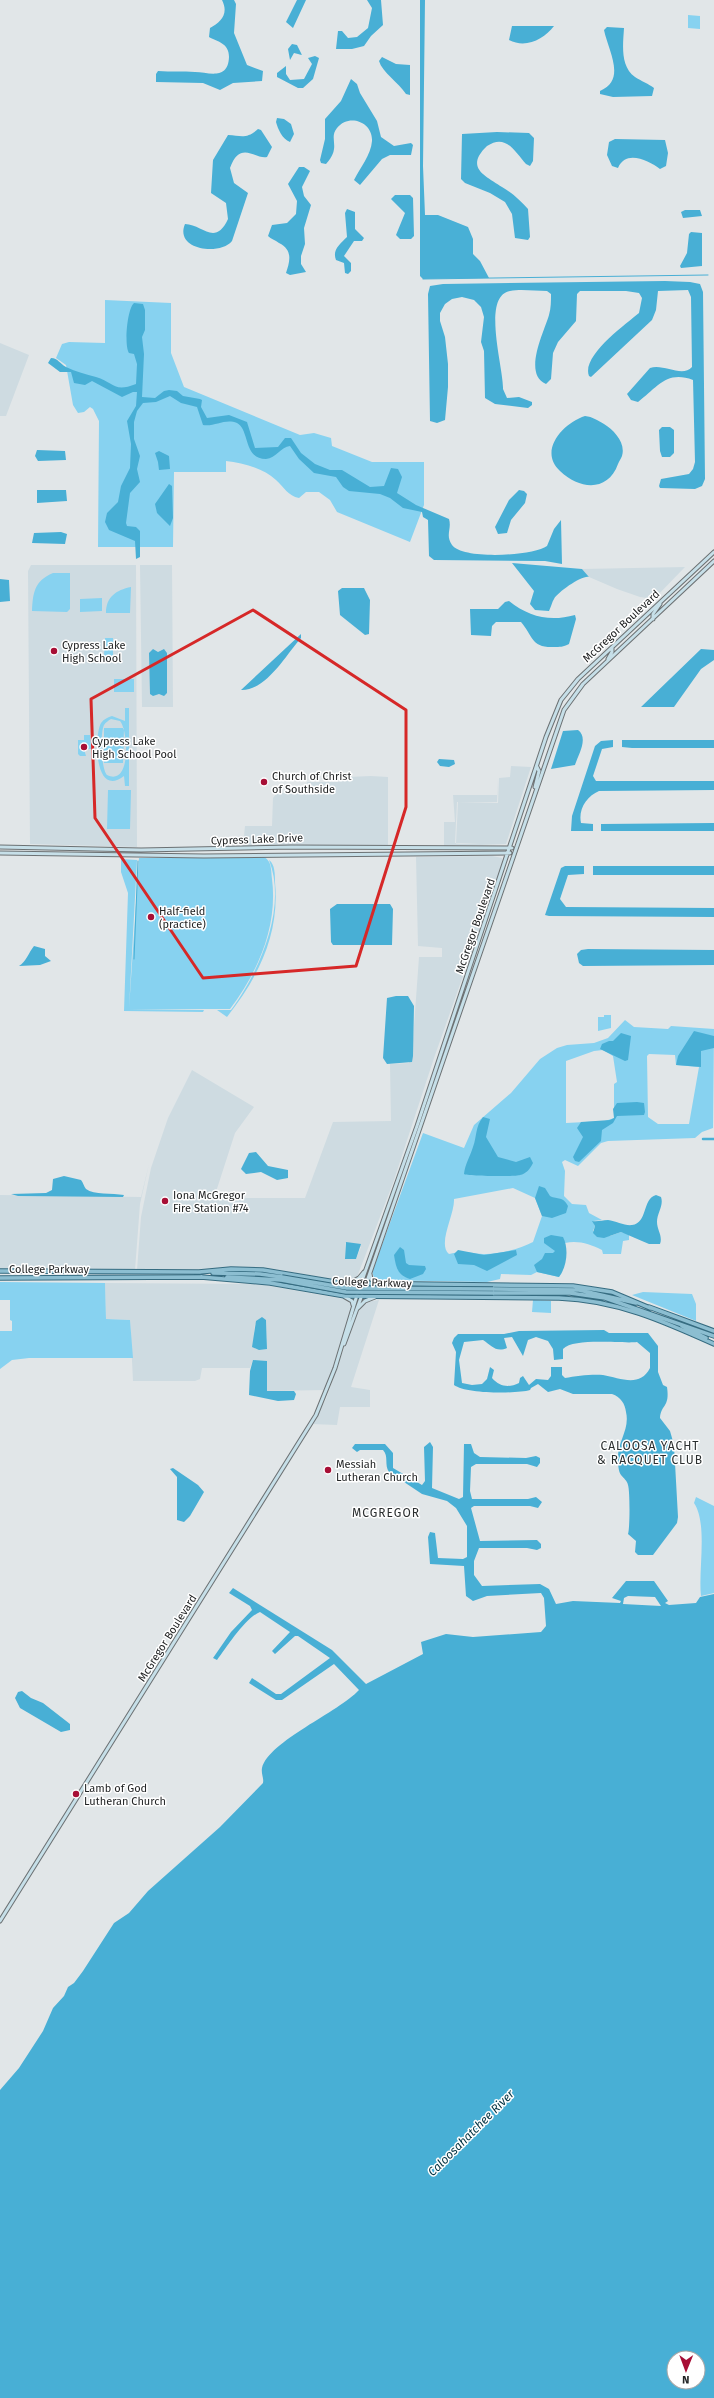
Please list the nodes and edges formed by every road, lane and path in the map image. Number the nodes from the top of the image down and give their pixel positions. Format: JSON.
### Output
{"nodes":[{"id":1,"x":714,"y":552,"type":"edge"},
{"id":2,"x":714,"y":561,"type":"edge"},
{"id":3,"x":660,"y":602,"type":"junction"},
{"id":4,"x":653,"y":619,"type":"junction"},
{"id":5,"x":612,"y":648,"type":"junction"},
{"id":6,"x":602,"y":666,"type":"junction"},
{"id":7,"x":537,"y":767,"type":"junction"},
{"id":8,"x":533,"y":796,"type":"junction"},
{"id":9,"x":0,"y":847,"type":"edge"},
{"id":10,"x":370,"y":848,"type":"junction"},
{"id":11,"x":510,"y":848,"type":"junction"},
{"id":12,"x":515,"y":848,"type":"junction"},
{"id":13,"x":514,"y":852,"type":"junction"},
{"id":14,"x":0,"y":853,"type":"edge"},
{"id":15,"x":509,"y":853,"type":"junction"},
{"id":16,"x":370,"y":854,"type":"junction"},
{"id":17,"x":367,"y":1267,"type":"junction"},
{"id":18,"x":0,"y":1272,"type":"edge"},
{"id":19,"x":199,"y":1272,"type":"junction"},
{"id":20,"x":370,"y":1272,"type":"junction"},
{"id":21,"x":201,"y":1277,"type":"junction"},
{"id":22,"x":0,"y":1278,"type":"edge"},
{"id":23,"x":282,"y":1279,"type":"junction"},
{"id":24,"x":345,"y":1283,"type":"junction"},
{"id":25,"x":366,"y":1283,"type":"junction"},
{"id":26,"x":375,"y":1284,"type":"junction"},
{"id":27,"x":380,"y":1284,"type":"junction"},
{"id":28,"x":432,"y":1285,"type":"junction"},
{"id":29,"x":442,"y":1285,"type":"junction"},
{"id":30,"x":437,"y":1288,"type":"junction"},
{"id":31,"x":361,"y":1291,"type":"junction"},
{"id":32,"x":493,"y":1291,"type":"junction"},
{"id":33,"x":437,"y":1293,"type":"junction"},
{"id":34,"x":343,"y":1296,"type":"junction"},
{"id":35,"x":380,"y":1296,"type":"junction"},
{"id":36,"x":431,"y":1297,"type":"junction"},
{"id":37,"x":442,"y":1297,"type":"junction"},
{"id":38,"x":353,"y":1307,"type":"junction"},
{"id":39,"x":650,"y":1308,"type":"junction"},
{"id":40,"x":355,"y":1313,"type":"junction"},
{"id":41,"x":653,"y":1313,"type":"junction"},
{"id":42,"x":714,"y":1331,"type":"edge"},
{"id":43,"x":714,"y":1336,"type":"edge"},
{"id":44,"x":714,"y":1343,"type":"edge"},
{"id":45,"x":338,"y":1359,"type":"junction"},
{"id":46,"x":0,"y":1921,"type":"edge"}],
"edges":[{"from":1,"to":3,"type":"main road","name":"McGregor Boulevard"},
{"from":2,"to":4,"type":"main road","name":"McGregor Boulevard"},
{"from":3,"to":4,"type":"main road"},
{"from":3,"to":5,"type":"main road","name":"McGregor Boulevard"},
{"from":4,"to":6,"type":"main road","name":"McGregor Boulevard"},
{"from":5,"to":6,"type":"main road"},
{"from":5,"to":7,"type":"main road","name":"McGregor Boulevard"},
{"from":6,"to":8,"type":"main road","name":"McGregor Boulevard"},
{"from":7,"to":8,"type":"main road"},
{"from":7,"to":11,"type":"main road","name":"McGregor Boulevard"},
{"from":8,"to":12,"type":"main road","name":"McGregor Boulevard"},
{"from":9,"to":10,"type":"main road","name":"Cypress Lake Drive"},
{"from":10,"to":11,"type":"main road","name":"Cypress Lake Drive"},
{"from":10,"to":16,"type":"main road"},
{"from":11,"to":12,"type":"main road","name":"Cypress Lake Drive"},
{"from":11,"to":15,"type":"main road","name":"McGregor Boulevard"},
{"from":12,"to":13,"type":"main road","name":"McGregor Boulevard"},
{"from":13,"to":15,"type":"main road","name":"Cypress Lake Drive"},
{"from":13,"to":20,"type":"main road","name":"McGregor Boulevard"},
{"from":14,"to":16,"type":"main road","name":"Cypress Lake Drive"},
{"from":15,"to":16,"type":"main road","name":"Cypress Lake Drive"},
{"from":15,"to":17,"type":"main road","name":"McGregor Boulevard"},
{"from":17,"to":24,"type":"main road"},
{"from":17,"to":31,"type":"main road","name":"McGregor Boulevard"},
{"from":18,"to":19,"type":"main road","name":"College Parkway"},
{"from":19,"to":23,"type":"main road","name":"College Parkway"},
{"from":19,"to":24,"type":"main road"},
{"from":20,"to":25,"type":"main road","name":"McGregor Boulevard"},
{"from":20,"to":27,"type":"main road"},
{"from":21,"to":22,"type":"main road","name":"College Parkway"},
{"from":21,"to":23,"type":"main road","name":"College Parkway"},
{"from":21,"to":34,"type":"main road"},
{"from":23,"to":32,"type":"main road","name":"College Parkway","bridge":true},
{"from":24,"to":31,"type":"main road"},
{"from":24,"to":34,"type":"main road"},
{"from":25,"to":26,"type":"main road"},
{"from":25,"to":31,"type":"main road"},
{"from":26,"to":27,"type":"main road"},
{"from":26,"to":31,"type":"main road"},
{"from":27,"to":28,"type":"main road"},
{"from":27,"to":35,"type":"main road"},
{"from":28,"to":29,"type":"main road"},
{"from":28,"to":30,"type":"main road"},
{"from":29,"to":30,"type":"main road"},
{"from":29,"to":39,"type":"main road"},
{"from":30,"to":33,"type":"main road"},
{"from":31,"to":34,"type":"main road"},
{"from":31,"to":35,"type":"main road"},
{"from":31,"to":38,"type":"main road","name":"McGregor Boulevard"},
{"from":31,"to":40,"type":"main road","name":"McGregor Boulevard"},
{"from":32,"to":39,"type":"main road","name":"College Parkway"},
{"from":32,"to":41,"type":"main road","name":"College Parkway"},
{"from":33,"to":36,"type":"main road"},
{"from":33,"to":37,"type":"main road"},
{"from":34,"to":38,"type":"main road"},
{"from":35,"to":36,"type":"main road"},
{"from":35,"to":40,"type":"main road"},
{"from":36,"to":37,"type":"main road"},
{"from":37,"to":44,"type":"main road"},
{"from":38,"to":45,"type":"main road","name":"McGregor Boulevard"},
{"from":39,"to":42,"type":"main road"},
{"from":40,"to":45,"type":"main road","name":"McGregor Boulevard"},
{"from":41,"to":43,"type":"main road","name":"College Parkway"},
{"from":41,"to":44,"type":"main road"},
{"from":45,"to":46,"type":"main road","name":"McGregor Boulevard"}]}
